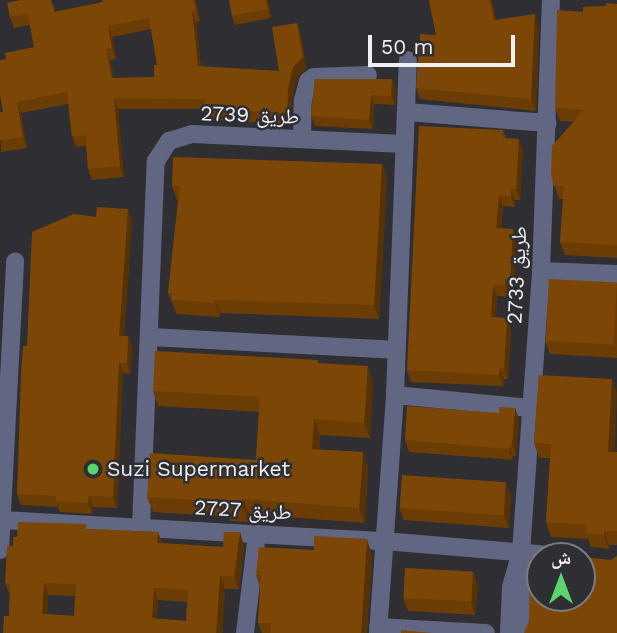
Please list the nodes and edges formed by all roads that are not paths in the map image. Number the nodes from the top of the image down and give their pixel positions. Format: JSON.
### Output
{"nodes":[{"id":1,"x":551,"y":0,"type":"edge"},
{"id":2,"x":408,"y":60,"type":"dead end"},
{"id":3,"x":368,"y":75,"type":"dead end"},
{"id":4,"x":407,"y":111,"type":"junction"},
{"id":5,"x":548,"y":123,"type":"junction"},
{"id":6,"x":302,"y":139,"type":"junction"},
{"id":7,"x":404,"y":144,"type":"junction"},
{"id":8,"x":15,"y":261,"type":"dead end"},
{"id":9,"x":541,"y":271,"type":"junction"},
{"id":10,"x":617,"y":274,"type":"edge"},
{"id":11,"x":150,"y":337,"type":"junction"},
{"id":12,"x":394,"y":349,"type":"junction"},
{"id":13,"x":395,"y":395,"type":"junction"},
{"id":14,"x":531,"y":408,"type":"junction"},
{"id":15,"x":2,"y":520,"type":"junction"},
{"id":16,"x":141,"y":527,"type":"junction"},
{"id":17,"x":257,"y":534,"type":"junction"},
{"id":18,"x":384,"y":541,"type":"junction"},
{"id":19,"x":0,"y":550,"type":"edge"},
{"id":20,"x":521,"y":552,"type":"junction"},
{"id":21,"x":526,"y":552,"type":"edge"},
{"id":22,"x":378,"y":630,"type":"edge"},
{"id":23,"x":245,"y":633,"type":"edge"},
{"id":24,"x":486,"y":633,"type":"edge"},
{"id":25,"x":509,"y":633,"type":"edge"},
{"id":26,"x":523,"y":633,"type":"edge"}],
"edges":[{"from":1,"to":5,"type":"street","name":"طريق 2733"},
{"from":2,"to":4,"type":"street"},
{"from":3,"to":6,"type":"street"},
{"from":4,"to":5,"type":"street"},
{"from":4,"to":7,"type":"street"},
{"from":5,"to":9,"type":"street","name":"طريق 2733"},
{"from":6,"to":7,"type":"street","name":"طريق 2739"},
{"from":6,"to":11,"type":"street","name":"طريق 2739"},
{"from":7,"to":12,"type":"street"},
{"from":8,"to":15,"type":"street"},
{"from":9,"to":10,"type":"street"},
{"from":9,"to":14,"type":"street","name":"طريق 2733"},
{"from":11,"to":12,"type":"street"},
{"from":11,"to":16,"type":"street","name":"طريق 2739"},
{"from":12,"to":13,"type":"street"},
{"from":13,"to":14,"type":"street"},
{"from":13,"to":18,"type":"street"},
{"from":14,"to":20,"type":"street","name":"طريق 2733"},
{"from":15,"to":16,"type":"street","name":"طريق 2727"},
{"from":15,"to":19,"type":"street"},
{"from":16,"to":17,"type":"street","name":"طريق 2727"},
{"from":17,"to":18,"type":"street","name":"طريق 2727"},
{"from":17,"to":23,"type":"street"},
{"from":18,"to":20,"type":"street","name":"طريق 2727"},
{"from":18,"to":22,"type":"street"},
{"from":20,"to":21,"type":"street","name":"طريق 2727"},
{"from":20,"to":25,"type":"street","name":"طريق 2733"},
{"from":20,"to":26,"type":"street","name":"طريق 2733"},
{"from":22,"to":24,"type":"street"}]}
